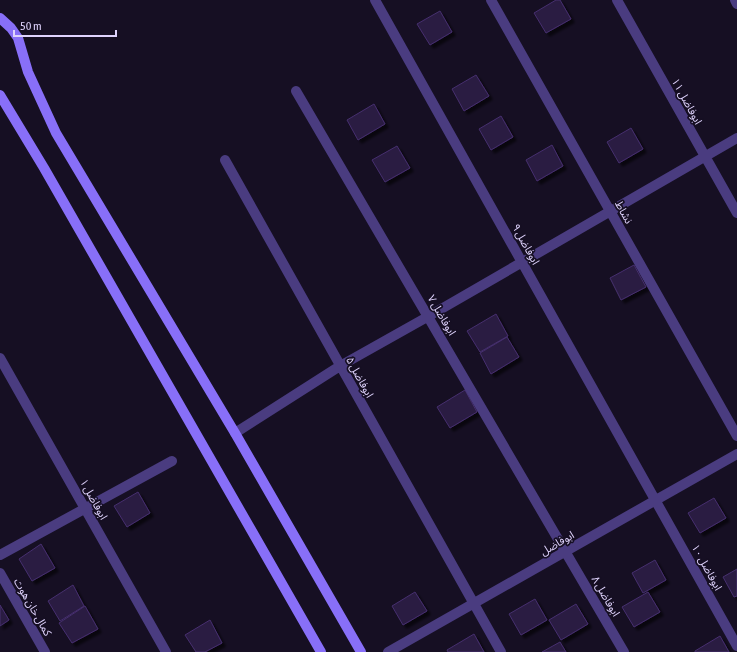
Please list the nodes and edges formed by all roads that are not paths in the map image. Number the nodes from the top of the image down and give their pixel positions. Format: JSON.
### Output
{"nodes":[{"id":1,"x":375,"y":0,"type":"edge"},
{"id":2,"x":491,"y":0,"type":"edge"},
{"id":3,"x":617,"y":0,"type":"edge"},
{"id":4,"x":735,"y":0,"type":"edge"},
{"id":5,"x":737,"y":4,"type":"edge"},
{"id":6,"x":0,"y":18,"type":"edge"},
{"id":7,"x":296,"y":91,"type":"dead end"},
{"id":8,"x":0,"y":95,"type":"edge"},
{"id":9,"x":737,"y":138,"type":"edge"},
{"id":10,"x":705,"y":156,"type":"junction"},
{"id":11,"x":225,"y":160,"type":"dead end"},
{"id":12,"x":610,"y":212,"type":"junction"},
{"id":13,"x":737,"y":213,"type":"edge"},
{"id":14,"x":523,"y":262,"type":"junction"},
{"id":15,"x":429,"y":316,"type":"junction"},
{"id":16,"x":0,"y":358,"type":"edge"},
{"id":17,"x":340,"y":366,"type":"junction"},
{"id":18,"x":235,"y":433,"type":"junction"},
{"id":19,"x":737,"y":436,"type":"edge"},
{"id":20,"x":737,"y":454,"type":"edge"},
{"id":21,"x":172,"y":461,"type":"dead end"},
{"id":22,"x":656,"y":500,"type":"junction"},
{"id":23,"x":85,"y":509,"type":"junction"},
{"id":24,"x":567,"y":552,"type":"junction"},
{"id":25,"x":0,"y":555,"type":"edge"},
{"id":26,"x":0,"y":573,"type":"edge"},
{"id":27,"x":473,"y":605,"type":"junction"},
{"id":28,"x":737,"y":646,"type":"edge"},
{"id":29,"x":45,"y":652,"type":"edge"},
{"id":30,"x":166,"y":652,"type":"edge"},
{"id":31,"x":321,"y":652,"type":"edge"},
{"id":32,"x":361,"y":652,"type":"edge"},
{"id":33,"x":388,"y":652,"type":"edge"},
{"id":34,"x":501,"y":652,"type":"edge"},
{"id":35,"x":624,"y":652,"type":"edge"}],
"edges":[{"from":1,"to":14,"type":"street","name":"ابوفاضل ۹"},
{"from":2,"to":12,"type":"street","name":"نشاط"},
{"from":3,"to":10,"type":"street","name":"ابوفاضل ۱۱"},
{"from":4,"to":5,"type":"street"},
{"from":6,"to":18,"type":"main road"},
{"from":7,"to":15,"type":"street","name":"ابوفاضل ۷"},
{"from":8,"to":31,"type":"main road"},
{"from":9,"to":10,"type":"street"},
{"from":10,"to":12,"type":"street"},
{"from":10,"to":13,"type":"street","name":"ابوفاضل ۱۱"},
{"from":11,"to":17,"type":"street","name":"ابوفاضل ۵"},
{"from":12,"to":14,"type":"street"},
{"from":12,"to":19,"type":"street","name":"نشاط"},
{"from":14,"to":15,"type":"street"},
{"from":14,"to":22,"type":"street","name":"ابوفاضل ۹"},
{"from":15,"to":17,"type":"street"},
{"from":15,"to":24,"type":"street","name":"ابوفاضل ۷"},
{"from":16,"to":23,"type":"street","name":"ابوفاضل ۱"},
{"from":17,"to":18,"type":"street"},
{"from":17,"to":27,"type":"street","name":"ابوفاضل ۵"},
{"from":18,"to":32,"type":"main road"},
{"from":20,"to":22,"type":"street","name":"ابوفاضل"},
{"from":21,"to":23,"type":"street"},
{"from":22,"to":24,"type":"street","name":"ابوفاضل"},
{"from":22,"to":28,"type":"street","name":"ابوفاضل ۱۰"},
{"from":23,"to":25,"type":"street"},
{"from":23,"to":30,"type":"street","name":"ابوفاضل ۱"},
{"from":24,"to":27,"type":"street","name":"ابوفاضل"},
{"from":24,"to":35,"type":"street","name":"ابوفاضل ۸"},
{"from":26,"to":29,"type":"street","name":"کمال خان هوت"},
{"from":27,"to":33,"type":"street","name":"ابوفاضل"},
{"from":27,"to":34,"type":"street","name":"ابوفاضل ۵"}]}
